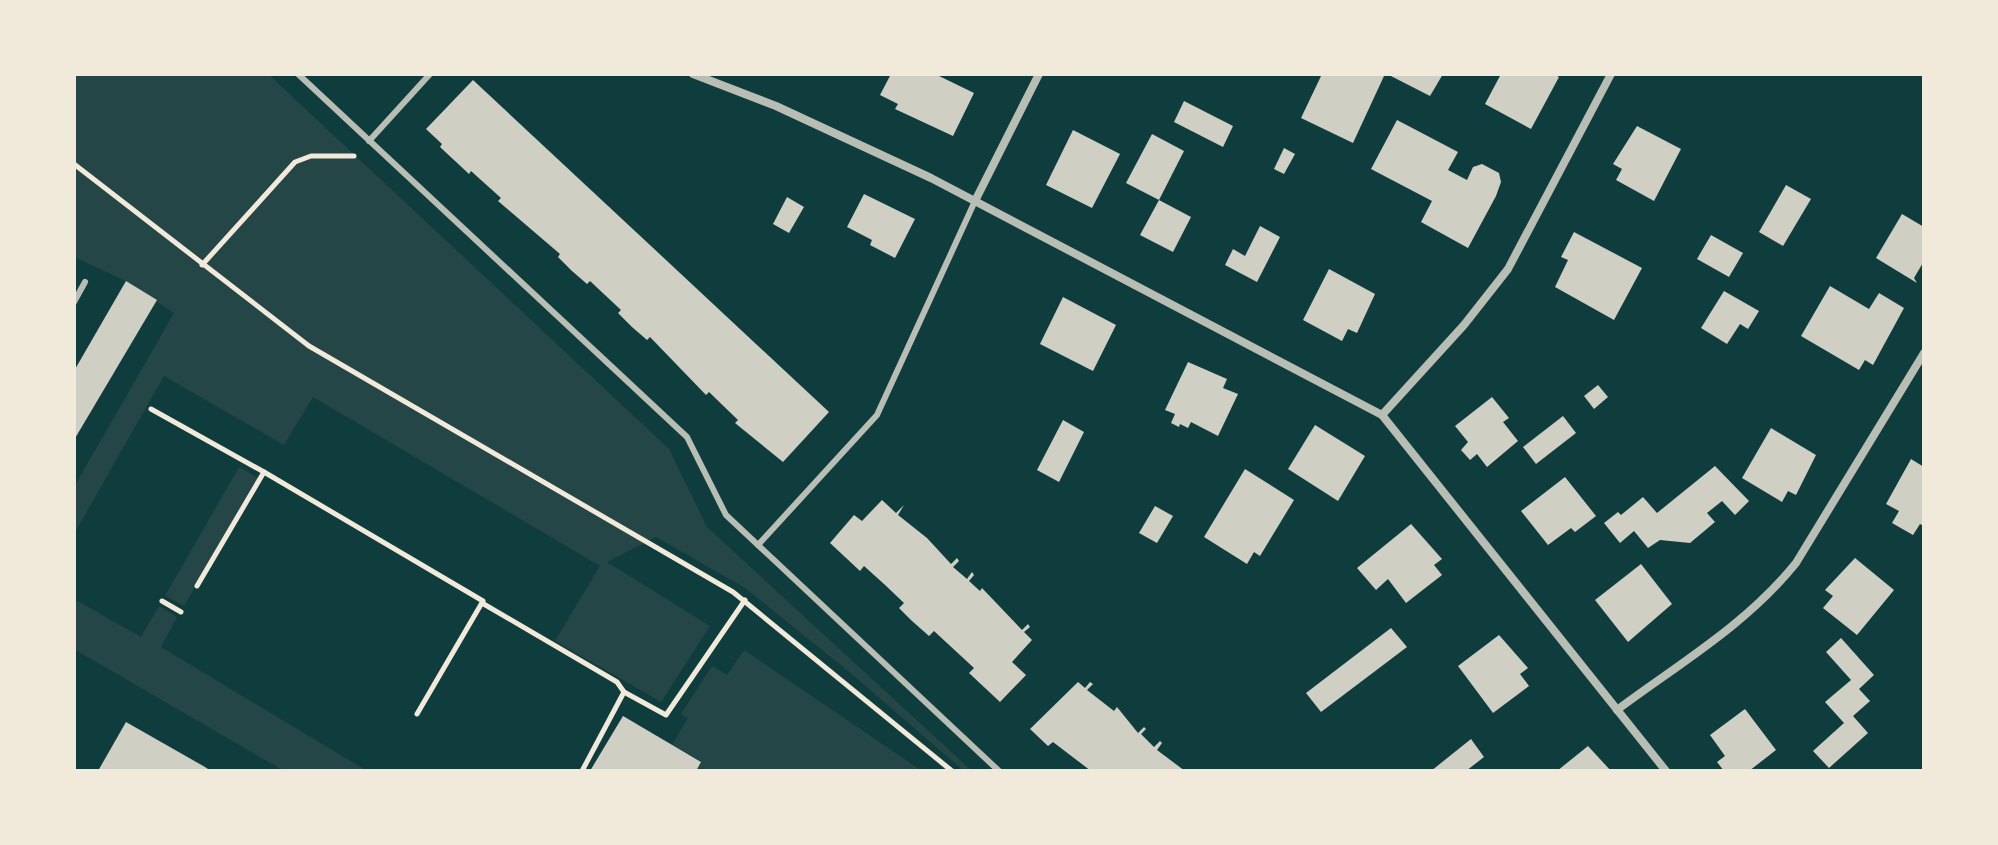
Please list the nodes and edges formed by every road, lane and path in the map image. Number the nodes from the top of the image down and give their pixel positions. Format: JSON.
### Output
{"nodes":[{"id":1,"x":298,"y":74,"type":"edge"},
{"id":2,"x":430,"y":74,"type":"edge"},
{"id":3,"x":693,"y":74,"type":"edge"},
{"id":4,"x":1039,"y":74,"type":"edge"},
{"id":5,"x":1611,"y":74,"type":"edge"},
{"id":6,"x":369,"y":141,"type":"junction"},
{"id":7,"x":74,"y":164,"type":"edge"},
{"id":8,"x":975,"y":201,"type":"junction"},
{"id":9,"x":202,"y":265,"type":"junction"},
{"id":10,"x":85,"y":282,"type":"dead end"},
{"id":11,"x":74,"y":302,"type":"edge"},
{"id":12,"x":1924,"y":353,"type":"edge"},
{"id":13,"x":151,"y":409,"type":"dead end"},
{"id":14,"x":1382,"y":415,"type":"junction"},
{"id":15,"x":264,"y":472,"type":"junction"},
{"id":16,"x":758,"y":545,"type":"junction"},
{"id":17,"x":197,"y":586,"type":"dead end"},
{"id":18,"x":745,"y":600,"type":"junction"},
{"id":19,"x":162,"y":601,"type":"dead end"},
{"id":20,"x":482,"y":603,"type":"junction"},
{"id":21,"x":181,"y":612,"type":"dead end"},
{"id":22,"x":624,"y":692,"type":"junction"},
{"id":23,"x":1617,"y":710,"type":"junction"},
{"id":24,"x":417,"y":714,"type":"dead end"},
{"id":25,"x":582,"y":771,"type":"edge"},
{"id":26,"x":952,"y":771,"type":"edge"},
{"id":27,"x":999,"y":771,"type":"edge"},
{"id":28,"x":1666,"y":771,"type":"edge"}],
"edges":[{"from":1,"to":6,"type":"lane"},
{"from":2,"to":6,"type":"lane"},
{"from":3,"to":8,"type":"street"},
{"from":4,"to":8,"type":"street"},
{"from":5,"to":14,"type":"street"},
{"from":6,"to":9,"type":"path"},
{"from":6,"to":16,"type":"lane"},
{"from":7,"to":9,"type":"path"},
{"from":8,"to":14,"type":"street"},
{"from":8,"to":16,"type":"lane"},
{"from":9,"to":18,"type":"path"},
{"from":10,"to":11,"type":"lane"},
{"from":12,"to":23,"type":"street"},
{"from":13,"to":15,"type":"path"},
{"from":14,"to":23,"type":"street"},
{"from":15,"to":17,"type":"path"},
{"from":15,"to":20,"type":"path"},
{"from":16,"to":27,"type":"lane"},
{"from":18,"to":22,"type":"path"},
{"from":18,"to":26,"type":"path"},
{"from":19,"to":21,"type":"path"},
{"from":20,"to":22,"type":"path"},
{"from":20,"to":24,"type":"path"},
{"from":22,"to":25,"type":"path"},
{"from":23,"to":28,"type":"street"}]}
